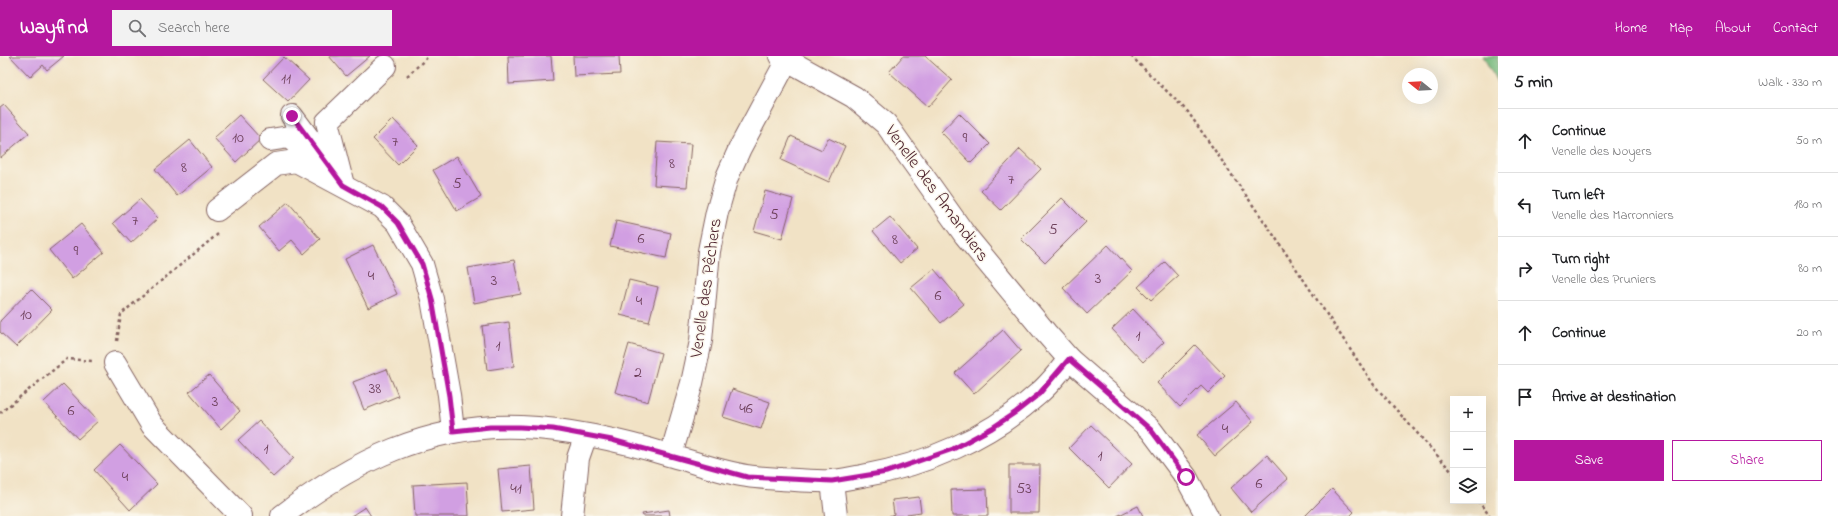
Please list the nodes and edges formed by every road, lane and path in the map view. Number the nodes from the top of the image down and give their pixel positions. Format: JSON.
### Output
{"nodes":[{"id":1,"x":429,"y":56,"type":"edge"},
{"id":2,"x":1131,"y":56,"type":"edge"},
{"id":3,"x":784,"y":58,"type":"edge"},
{"id":4,"x":385,"y":66,"type":"dead end"},
{"id":5,"x":406,"y":77,"type":"dead end"},
{"id":6,"x":292,"y":116,"type":"dead end"},
{"id":7,"x":270,"y":140,"type":"dead end"},
{"id":8,"x":343,"y":185,"type":"junction"},
{"id":9,"x":220,"y":219,"type":"joint"},
{"id":10,"x":1069,"y":359,"type":"junction"},
{"id":11,"x":115,"y":363,"type":"junction"},
{"id":12,"x":0,"y":413,"type":"edge"},
{"id":13,"x":453,"y":431,"type":"junction"},
{"id":14,"x":586,"y":435,"type":"junction"},
{"id":15,"x":671,"y":455,"type":"junction"},
{"id":16,"x":1450,"y":470,"type":"edge"},
{"id":17,"x":832,"y":481,"type":"junction"},
{"id":18,"x":1480,"y":504,"type":"edge"},
{"id":19,"x":241,"y":516,"type":"edge"},
{"id":20,"x":282,"y":516,"type":"edge"},
{"id":21,"x":572,"y":516,"type":"edge"},
{"id":22,"x":836,"y":516,"type":"edge"},
{"id":23,"x":1207,"y":516,"type":"edge"},
{"id":24,"x":1490,"y":516,"type":"edge"}],
"edges":[{"from":1,"to":5,"type":"path"},
{"from":2,"to":16,"type":"path"},
{"from":3,"to":10,"type":"street","name":"Venelle des Amandiers"},
{"from":3,"to":15,"type":"street","name":"Venelle des Pêchers"},
{"from":4,"to":8,"type":"street"},
{"from":6,"to":8,"type":"street"},
{"from":7,"to":8,"type":"street"},
{"from":8,"to":9,"type":"street"},
{"from":8,"to":13,"type":"street"},
{"from":9,"to":11,"type":"path"},
{"from":10,"to":17,"type":"street"},
{"from":10,"to":23,"type":"street","name":"Venelle des Amandiers"},
{"from":11,"to":12,"type":"path"},
{"from":11,"to":19,"type":"street"},
{"from":13,"to":14,"type":"street"},
{"from":13,"to":20,"type":"street"},
{"from":14,"to":15,"type":"street"},
{"from":14,"to":21,"type":"street"},
{"from":15,"to":17,"type":"street"},
{"from":17,"to":22,"type":"street"},
{"from":18,"to":24,"type":"path"}]}
